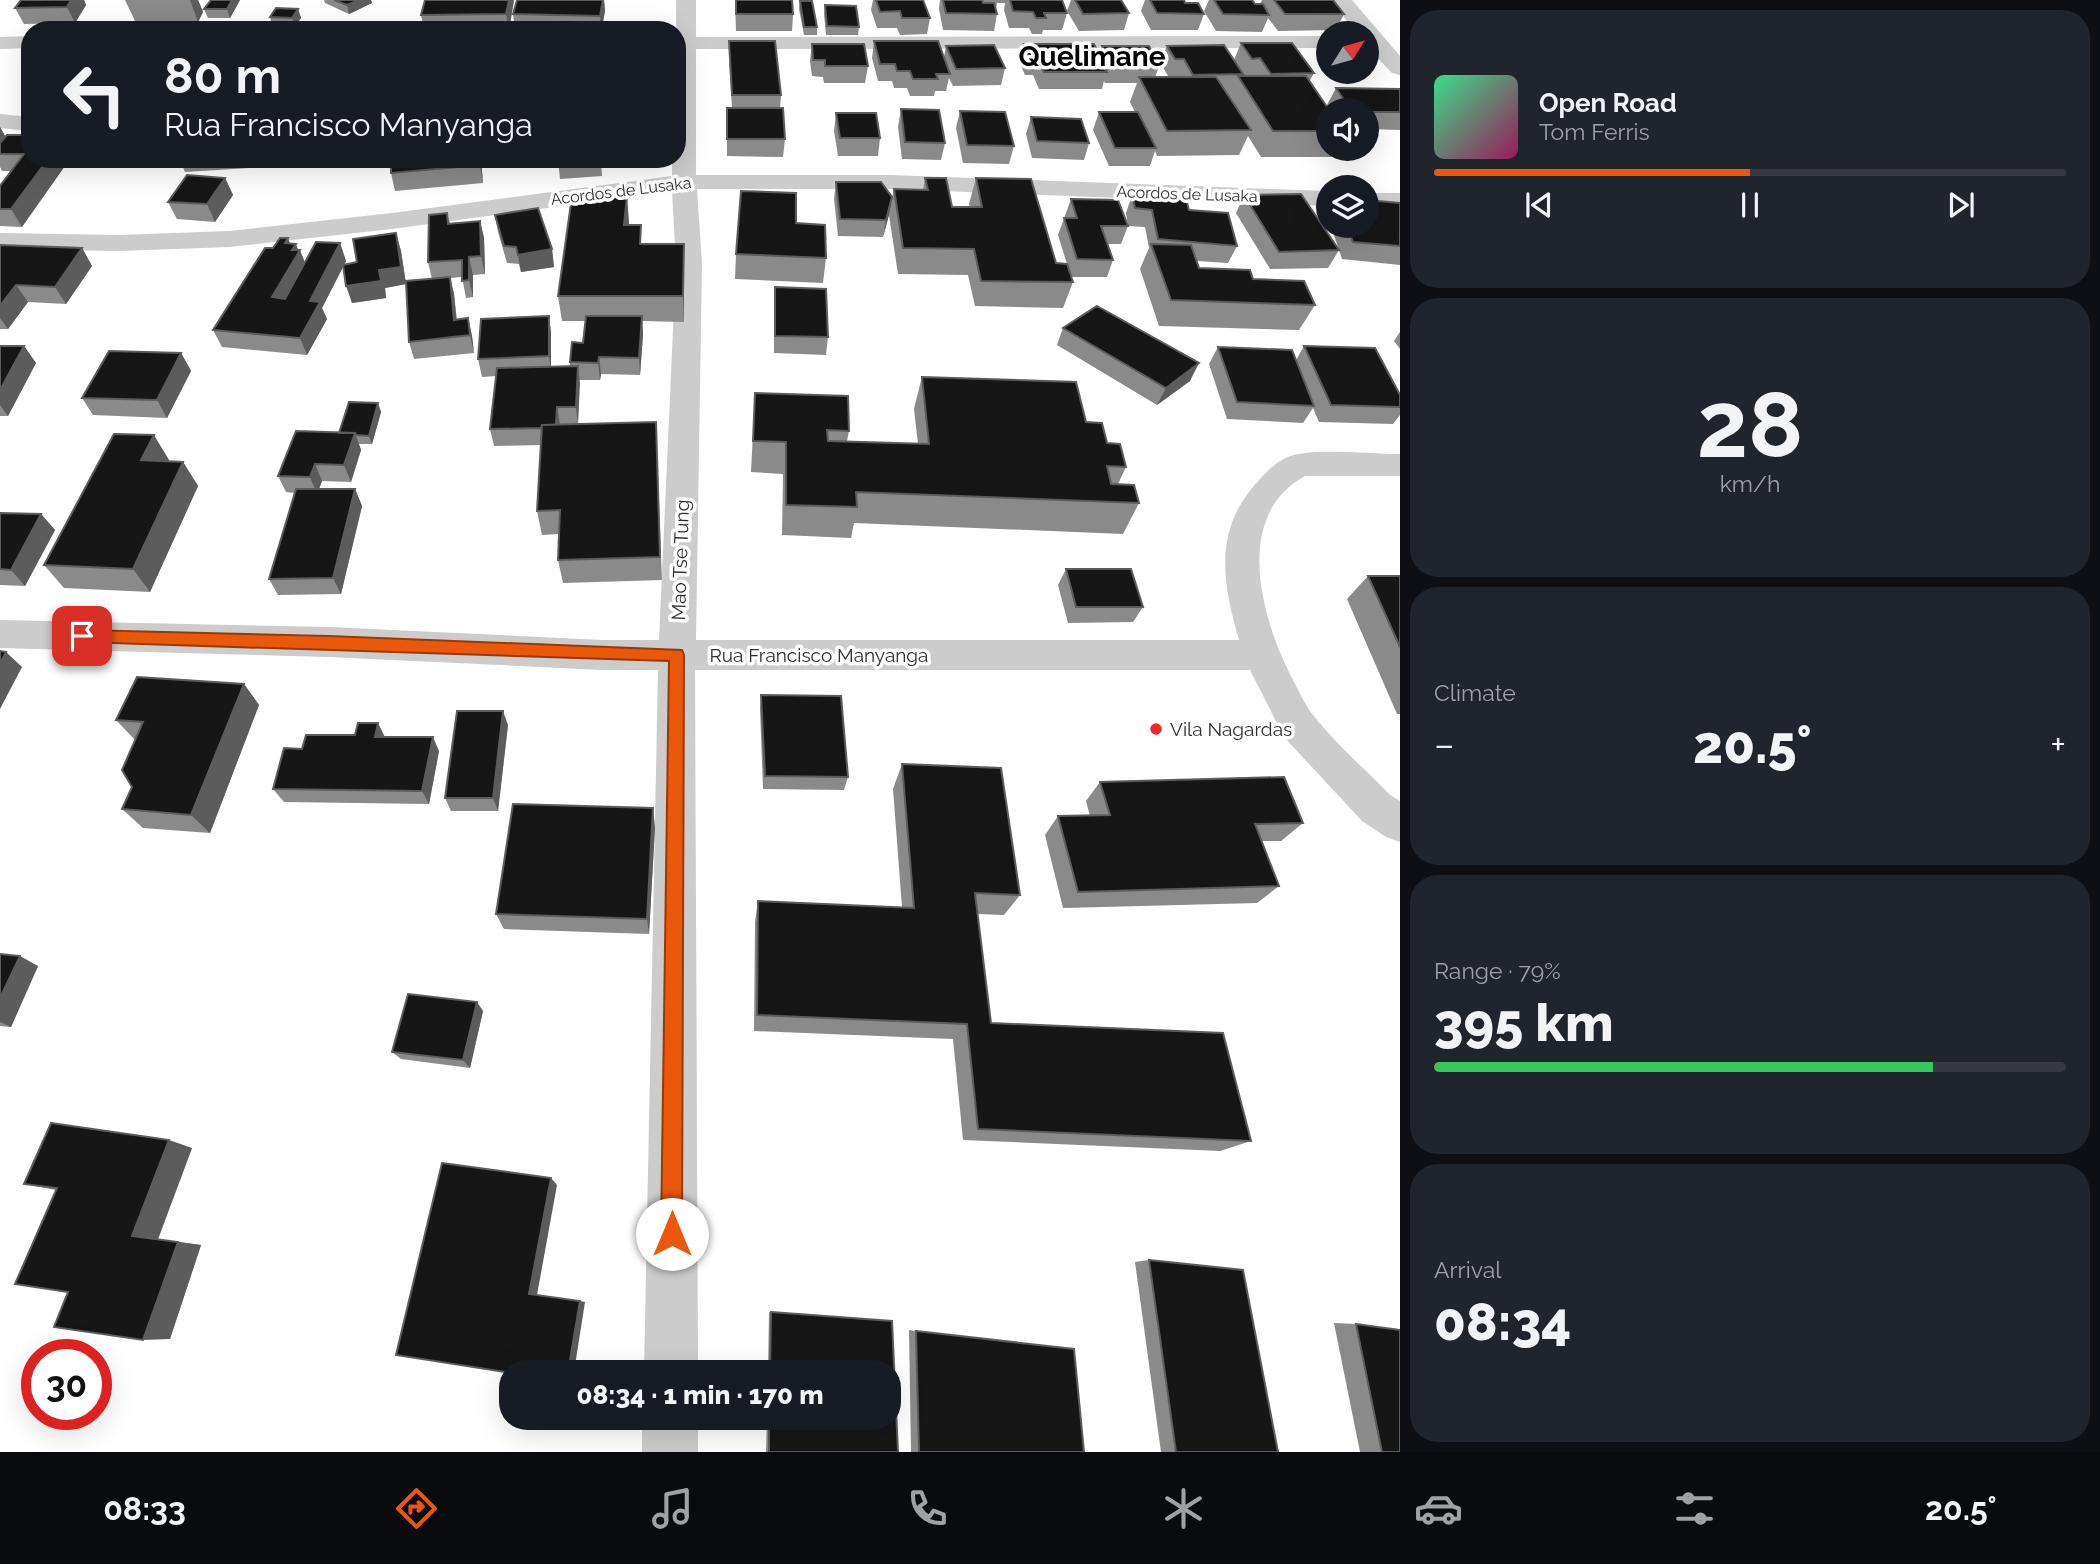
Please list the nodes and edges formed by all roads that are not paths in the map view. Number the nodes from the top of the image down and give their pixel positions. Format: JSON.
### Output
{"nodes":[{"id":1,"x":686,"y":0,"type":"edge"},
{"id":2,"x":1341,"y":0,"type":"edge"},
{"id":3,"x":684,"y":21,"type":"edge"},
{"id":4,"x":1356,"y":21,"type":"edge"},
{"id":5,"x":21,"y":42,"type":"edge"},
{"id":6,"x":1316,"y":42,"type":"edge"},
{"id":7,"x":0,"y":43,"type":"edge"},
{"id":8,"x":686,"y":43,"type":"edge"},
{"id":9,"x":1379,"y":49,"type":"edge"},
{"id":10,"x":1400,"y":68,"type":"edge"},
{"id":11,"x":0,"y":121,"type":"edge"},
{"id":12,"x":21,"y":123,"type":"edge"},
{"id":13,"x":684,"y":168,"type":"edge"},
{"id":14,"x":684,"y":182,"type":"junction"},
{"id":15,"x":1316,"y":199,"type":"edge"},
{"id":16,"x":1379,"y":200,"type":"edge"},
{"id":17,"x":1400,"y":201,"type":"edge"},
{"id":18,"x":0,"y":241,"type":"edge"},
{"id":19,"x":1400,"y":465,"type":"edge"},
{"id":20,"x":0,"y":634,"type":"edge"},
{"id":21,"x":677,"y":655,"type":"junction"},
{"id":22,"x":1261,"y":655,"type":"junction"},
{"id":23,"x":1400,"y":824,"type":"edge"},
{"id":24,"x":671,"y":1360,"type":"edge"},
{"id":25,"x":670,"y":1430,"type":"edge"},
{"id":26,"x":670,"y":1452,"type":"edge"}],
"edges":[{"from":1,"to":3,"type":"street","name":"Mao Tse Tung"},
{"from":2,"to":4,"type":"street"},
{"from":5,"to":7,"type":"street"},
{"from":6,"to":8,"type":"street"},
{"from":9,"to":10,"type":"street"},
{"from":11,"to":12,"type":"street"},
{"from":13,"to":14,"type":"street","name":"Mao Tse Tung"},
{"from":14,"to":15,"type":"street","name":"Acordos de Lusaka"},
{"from":14,"to":18,"type":"street","name":"Acordos de Lusaka"},
{"from":14,"to":21,"type":"street","name":"Mao Tse Tung"},
{"from":16,"to":17,"type":"street"},
{"from":19,"to":22,"type":"street"},
{"from":20,"to":21,"type":"street","name":"Rua Francisco Manyanga"},
{"from":21,"to":22,"type":"street","name":"Rua Francisco Manyanga"},
{"from":21,"to":24,"type":"street","name":"Mao Tse Tung"},
{"from":22,"to":23,"type":"street"},
{"from":25,"to":26,"type":"street"}]}
